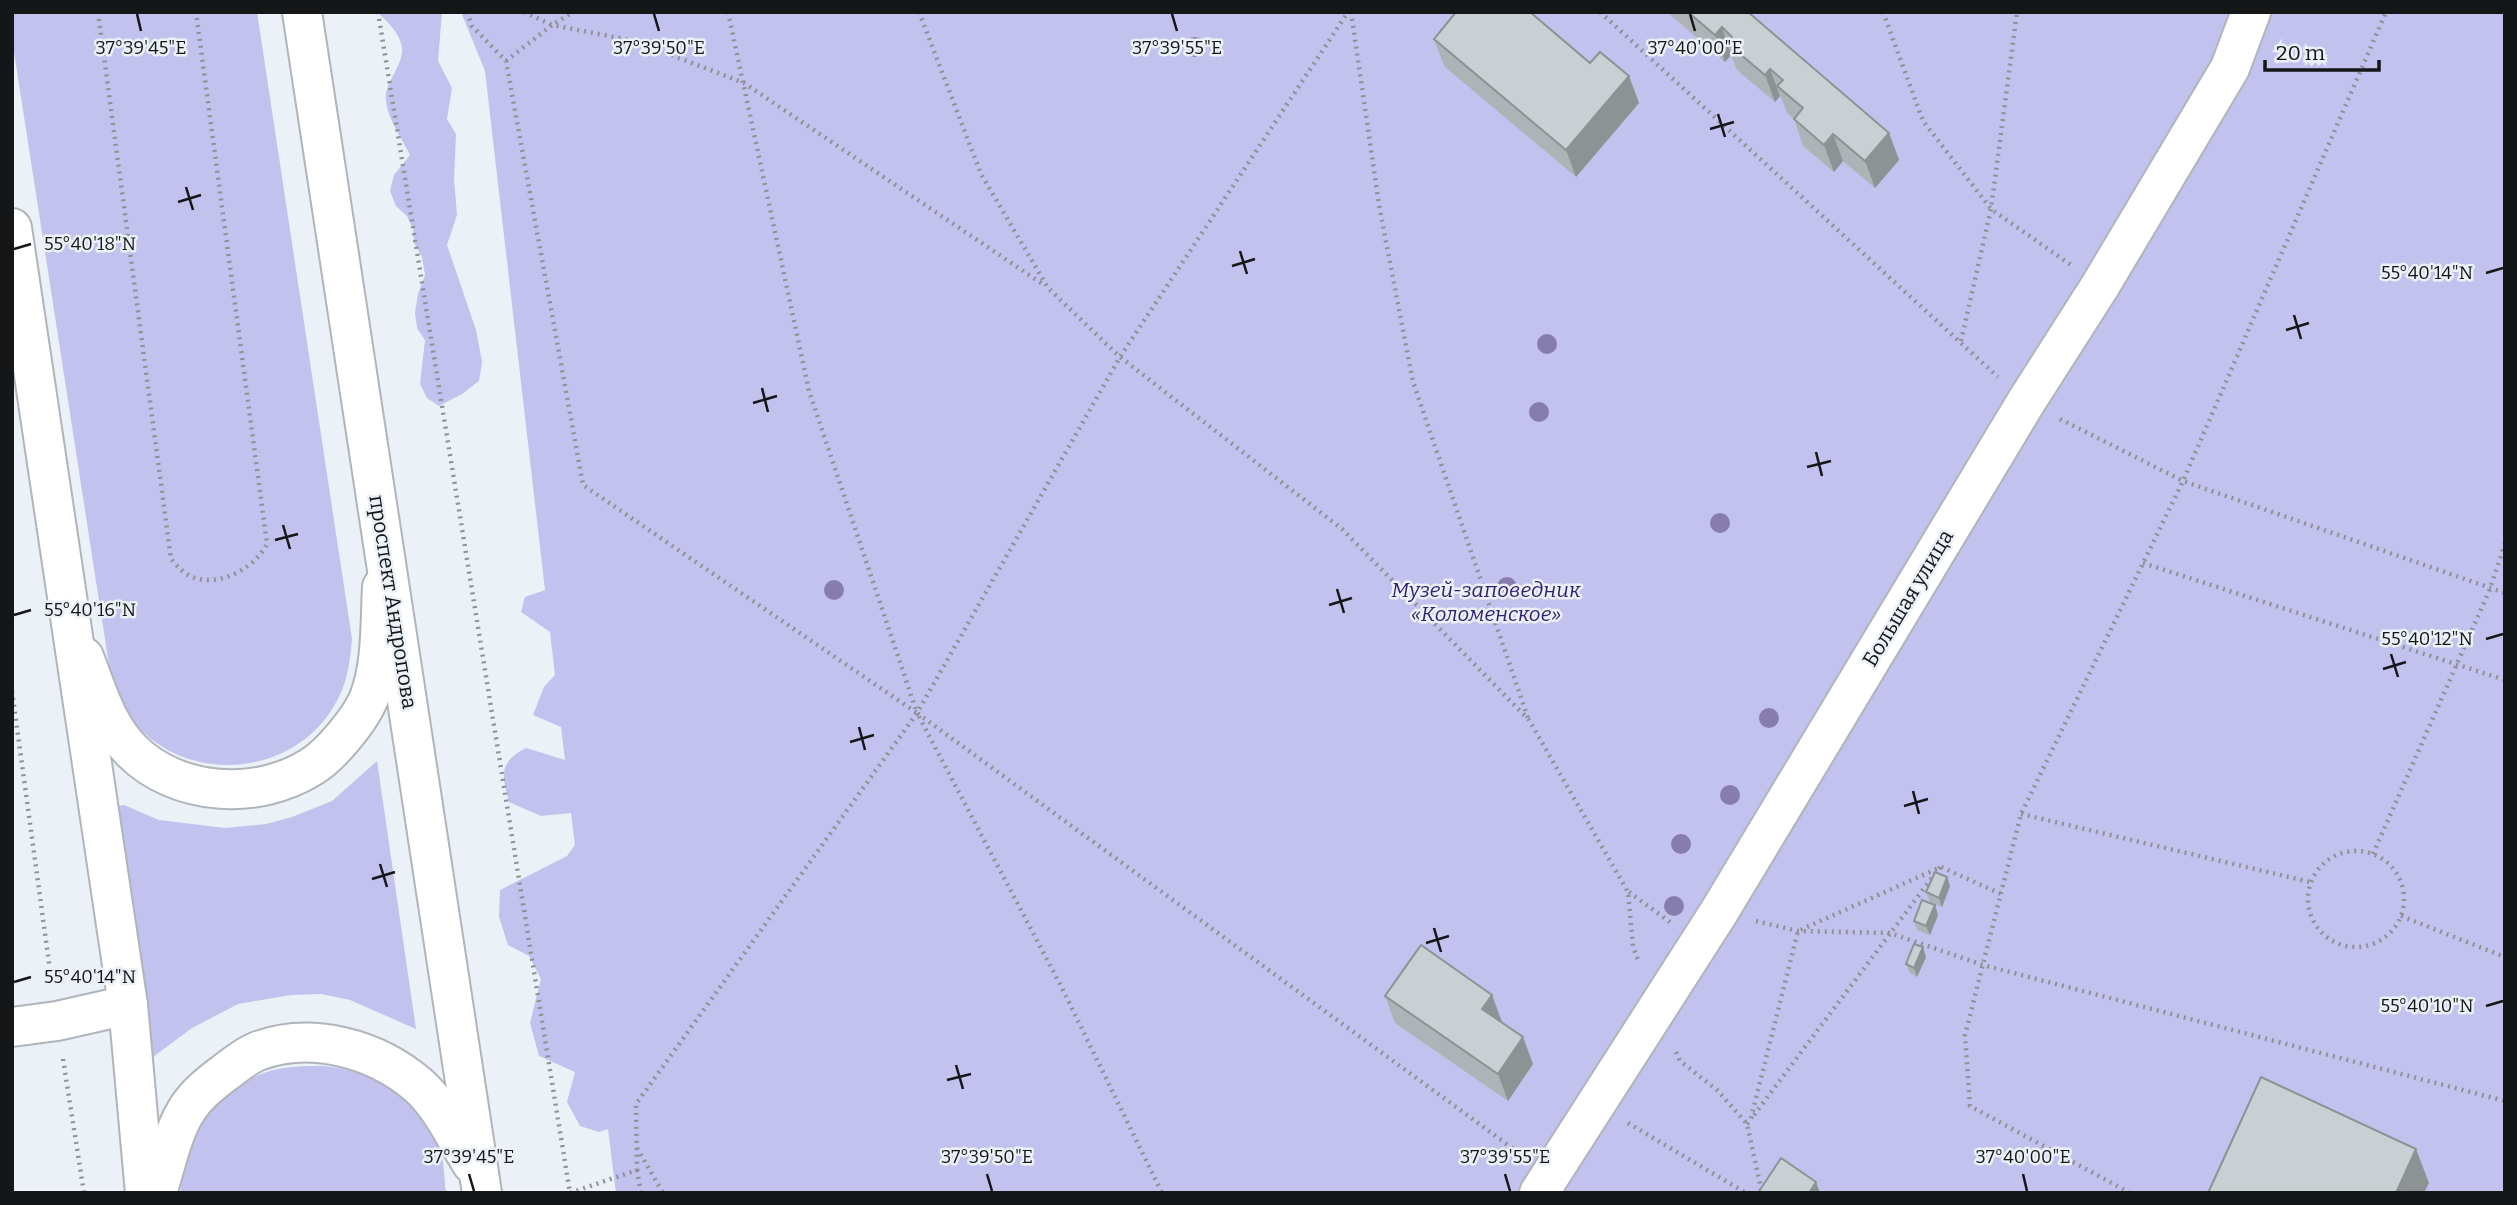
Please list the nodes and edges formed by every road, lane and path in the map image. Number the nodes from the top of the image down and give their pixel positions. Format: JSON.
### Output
{"nodes":[{"id":1,"x":98,"y":12,"type":"edge"},
{"id":2,"x":196,"y":12,"type":"edge"},
{"id":3,"x":302,"y":12,"type":"edge"},
{"id":4,"x":378,"y":12,"type":"edge"},
{"id":5,"x":524,"y":12,"type":"edge"},
{"id":6,"x":573,"y":12,"type":"edge"},
{"id":7,"x":728,"y":12,"type":"edge"},
{"id":8,"x":919,"y":12,"type":"edge"},
{"id":9,"x":1350,"y":12,"type":"edge"},
{"id":10,"x":1600,"y":12,"type":"edge"},
{"id":11,"x":1883,"y":12,"type":"edge"},
{"id":12,"x":2017,"y":12,"type":"edge"},
{"id":13,"x":2251,"y":12,"type":"edge"},
{"id":14,"x":2377,"y":12,"type":"edge"},
{"id":15,"x":2386,"y":12,"type":"edge"},
{"id":16,"x":469,"y":13,"type":"edge"},
{"id":17,"x":2383,"y":20,"type":"junction"},
{"id":18,"x":552,"y":25,"type":"junction"},
{"id":19,"x":506,"y":61,"type":"junction"},
{"id":20,"x":744,"y":83,"type":"junction"},
{"id":21,"x":1991,"y":209,"type":"junction"},
{"id":22,"x":12,"y":228,"type":"edge"},
{"id":23,"x":2100,"y":286,"type":"junction"},
{"id":24,"x":1048,"y":288,"type":"junction"},
{"id":25,"x":1960,"y":342,"type":"junction"},
{"id":26,"x":1120,"y":357,"type":"junction"},
{"id":27,"x":2026,"y":402,"type":"junction"},
{"id":28,"x":2183,"y":481,"type":"junction"},
{"id":29,"x":2505,"y":543,"type":"edge"},
{"id":30,"x":385,"y":548,"type":"junction"},
{"id":31,"x":2143,"y":564,"type":"junction"},
{"id":32,"x":2490,"y":589,"type":"junction"},
{"id":33,"x":2505,"y":593,"type":"edge"},
{"id":34,"x":73,"y":629,"type":"junction"},
{"id":35,"x":2456,"y":666,"type":"junction"},
{"id":36,"x":2505,"y":680,"type":"edge"},
{"id":37,"x":12,"y":691,"type":"edge"},
{"id":38,"x":917,"y":712,"type":"junction"},
{"id":39,"x":1529,"y":720,"type":"junction"},
{"id":40,"x":2021,"y":814,"type":"junction"},
{"id":41,"x":2372,"y":854,"type":"junction"},
{"id":42,"x":1941,"y":867,"type":"junction"},
{"id":43,"x":2310,"y":882,"type":"junction"},
{"id":44,"x":1628,"y":892,"type":"junction"},
{"id":45,"x":2001,"y":894,"type":"junction"},
{"id":46,"x":2401,"y":916,"type":"junction"},
{"id":47,"x":1798,"y":931,"type":"junction"},
{"id":48,"x":1890,"y":933,"type":"junction"},
{"id":49,"x":1699,"y":943,"type":"junction"},
{"id":50,"x":2505,"y":957,"type":"edge"},
{"id":51,"x":1983,"y":965,"type":"junction"},
{"id":52,"x":128,"y":1005,"type":"junction"},
{"id":53,"x":1657,"y":1008,"type":"junction"},
{"id":54,"x":57,"y":1021,"type":"junction"},
{"id":55,"x":12,"y":1027,"type":"edge"},
{"id":56,"x":2505,"y":1101,"type":"edge"},
{"id":57,"x":1597,"y":1105,"type":"junction"},
{"id":58,"x":1751,"y":1118,"type":"junction"},
{"id":59,"x":1747,"y":1124,"type":"junction"},
{"id":60,"x":636,"y":1147,"type":"junction"},
{"id":61,"x":637,"y":1170,"type":"junction"},
{"id":62,"x":1544,"y":1184,"type":"edge"},
{"id":63,"x":482,"y":1185,"type":"edge"},
{"id":64,"x":84,"y":1193,"type":"edge"},
{"id":65,"x":145,"y":1193,"type":"edge"},
{"id":66,"x":157,"y":1193,"type":"edge"},
{"id":67,"x":570,"y":1193,"type":"edge"},
{"id":68,"x":641,"y":1193,"type":"edge"},
{"id":69,"x":663,"y":1193,"type":"edge"},
{"id":70,"x":1162,"y":1193,"type":"edge"},
{"id":71,"x":1746,"y":1193,"type":"edge"},
{"id":72,"x":1762,"y":1193,"type":"edge"},
{"id":73,"x":2130,"y":1193,"type":"edge"}],
"edges":[{"from":1,"to":2,"type":"path"},
{"from":3,"to":30,"type":"main road","name":"проспект Андропова"},
{"from":4,"to":67,"type":"path"},
{"from":5,"to":18,"type":"path"},
{"from":6,"to":18,"type":"path"},
{"from":7,"to":20,"type":"path"},
{"from":8,"to":24,"type":"path"},
{"from":9,"to":26,"type":"path"},
{"from":9,"to":39,"type":"path"},
{"from":10,"to":25,"type":"path"},
{"from":11,"to":21,"type":"path"},
{"from":12,"to":21,"type":"path"},
{"from":13,"to":23,"type":"main road","name":"Большая улица"},
{"from":14,"to":17,"type":"path"},
{"from":15,"to":17,"type":"path"},
{"from":16,"to":19,"type":"path"},
{"from":17,"to":28,"type":"path"},
{"from":18,"to":19,"type":"path"},
{"from":18,"to":20,"type":"path"},
{"from":19,"to":38,"type":"path"},
{"from":20,"to":24,"type":"path"},
{"from":20,"to":38,"type":"path"},
{"from":21,"to":23,"type":"path"},
{"from":21,"to":25,"type":"path"},
{"from":22,"to":34,"type":"main road"},
{"from":23,"to":27,"type":"main road","name":"Большая улица"},
{"from":24,"to":26,"type":"path"},
{"from":25,"to":27,"type":"path"},
{"from":26,"to":38,"type":"path"},
{"from":26,"to":39,"type":"path"},
{"from":27,"to":28,"type":"path"},
{"from":27,"to":49,"type":"main road","name":"Большая улица"},
{"from":28,"to":31,"type":"path"},
{"from":28,"to":32,"type":"path"},
{"from":29,"to":32,"type":"path"},
{"from":30,"to":34,"type":"main road"},
{"from":30,"to":63,"type":"main road","name":"проспект Андропова"},
{"from":31,"to":35,"type":"path"},
{"from":31,"to":40,"type":"path"},
{"from":32,"to":33,"type":"path"},
{"from":32,"to":35,"type":"path"},
{"from":34,"to":52,"type":"main road"},
{"from":35,"to":36,"type":"path"},
{"from":35,"to":41,"type":"path"},
{"from":37,"to":54,"type":"path"},
{"from":38,"to":60,"type":"path"},
{"from":38,"to":62,"type":"path"},
{"from":38,"to":70,"type":"path"},
{"from":39,"to":44,"type":"path"},
{"from":40,"to":43,"type":"path"},
{"from":40,"to":45,"type":"path"},
{"from":41,"to":43,"type":"path"},
{"from":41,"to":46,"type":"path"},
{"from":42,"to":45,"type":"path"},
{"from":42,"to":47,"type":"path"},
{"from":42,"to":48,"type":"path"},
{"from":43,"to":46,"type":"path"},
{"from":44,"to":49,"type":"path"},
{"from":44,"to":53,"type":"path"},
{"from":45,"to":51,"type":"path"},
{"from":46,"to":50,"type":"path"},
{"from":47,"to":48,"type":"path"},
{"from":47,"to":58,"type":"path"},
{"from":48,"to":51,"type":"path"},
{"from":48,"to":58,"type":"path"},
{"from":49,"to":53,"type":"main road","name":"Большая улица"},
{"from":51,"to":56,"type":"path"},
{"from":51,"to":73,"type":"path"},
{"from":52,"to":54,"type":"main road"},
{"from":52,"to":65,"type":"main road"},
{"from":53,"to":57,"type":"main road","name":"Большая улица"},
{"from":53,"to":59,"type":"path"},
{"from":54,"to":55,"type":"main road"},
{"from":54,"to":64,"type":"path"},
{"from":57,"to":62,"type":"main road","name":"Большая улица"},
{"from":57,"to":71,"type":"path"},
{"from":58,"to":59,"type":"path"},
{"from":59,"to":72,"type":"path"},
{"from":60,"to":61,"type":"path"},
{"from":60,"to":69,"type":"path"},
{"from":61,"to":67,"type":"path"},
{"from":61,"to":68,"type":"path"},
{"from":63,"to":66,"type":"main road"}]}
